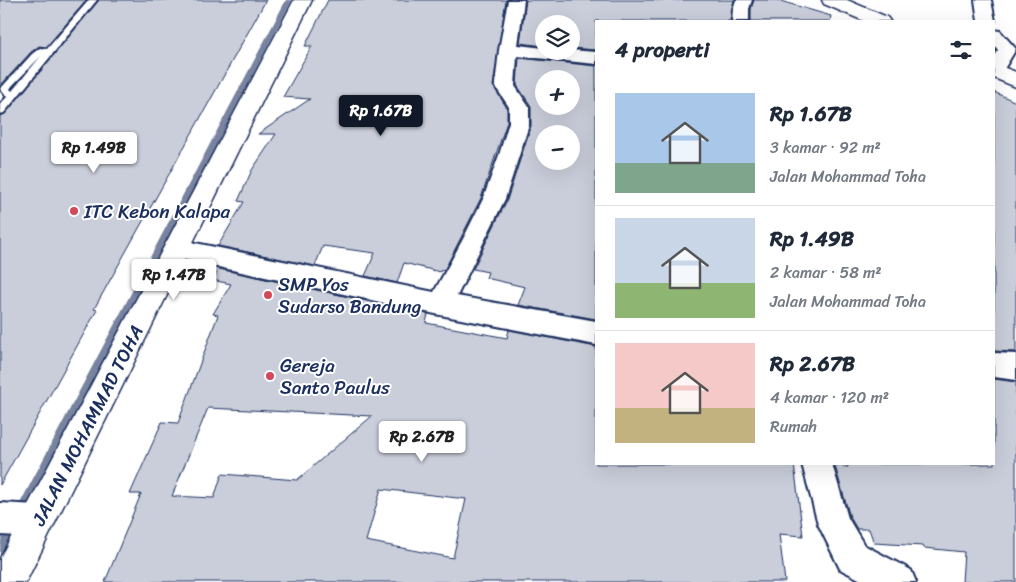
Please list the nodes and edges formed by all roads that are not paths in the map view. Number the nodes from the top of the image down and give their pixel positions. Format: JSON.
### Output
{"nodes":[{"id":1,"x":93,"y":0,"type":"edge"},
{"id":2,"x":303,"y":0,"type":"edge"},
{"id":3,"x":516,"y":0,"type":"edge"},
{"id":4,"x":744,"y":0,"type":"edge"},
{"id":5,"x":831,"y":0,"type":"edge"},
{"id":6,"x":983,"y":0,"type":"edge"},
{"id":7,"x":741,"y":20,"type":"edge"},
{"id":8,"x":878,"y":20,"type":"edge"},
{"id":9,"x":986,"y":20,"type":"edge"},
{"id":10,"x":63,"y":35,"type":"junction"},
{"id":11,"x":995,"y":36,"type":"edge"},
{"id":12,"x":508,"y":50,"type":"junction"},
{"id":13,"x":1012,"y":50,"type":"edge"},
{"id":14,"x":595,"y":58,"type":"edge"},
{"id":15,"x":995,"y":69,"type":"edge"},
{"id":16,"x":995,"y":70,"type":"edge"},
{"id":17,"x":1016,"y":80,"type":"edge"},
{"id":18,"x":9,"y":94,"type":"dead end"},
{"id":19,"x":0,"y":111,"type":"edge"},
{"id":20,"x":176,"y":249,"type":"junction"},
{"id":21,"x":440,"y":304,"type":"junction"},
{"id":22,"x":595,"y":333,"type":"edge"},
{"id":23,"x":995,"y":366,"type":"edge"},
{"id":24,"x":1016,"y":367,"type":"edge"},
{"id":25,"x":817,"y":465,"type":"edge"},
{"id":26,"x":0,"y":519,"type":"edge"},
{"id":27,"x":38,"y":521,"type":"junction"},
{"id":28,"x":7,"y":582,"type":"edge"},
{"id":29,"x":900,"y":582,"type":"edge"}],
"edges":[{"from":1,"to":10,"type":"lane"},
{"from":2,"to":20,"type":"main road","name":"JALAN MOHAMMAD TOHA"},
{"from":3,"to":12,"type":"street"},
{"from":4,"to":7,"type":"street"},
{"from":5,"to":8,"type":"main road"},
{"from":6,"to":9,"type":"street"},
{"from":10,"to":18,"type":"lane"},
{"from":10,"to":19,"type":"lane"},
{"from":11,"to":13,"type":"street"},
{"from":12,"to":14,"type":"street"},
{"from":12,"to":21,"type":"street"},
{"from":13,"to":15,"type":"street"},
{"from":16,"to":17,"type":"main road"},
{"from":20,"to":21,"type":"street"},
{"from":20,"to":27,"type":"main road","name":"JALAN MOHAMMAD TOHA"},
{"from":21,"to":22,"type":"street"},
{"from":23,"to":24,"type":"street"},
{"from":25,"to":29,"type":"street"},
{"from":26,"to":27,"type":"street"},
{"from":27,"to":28,"type":"main road","name":"JALAN MOHAMMAD TOHA"}]}
